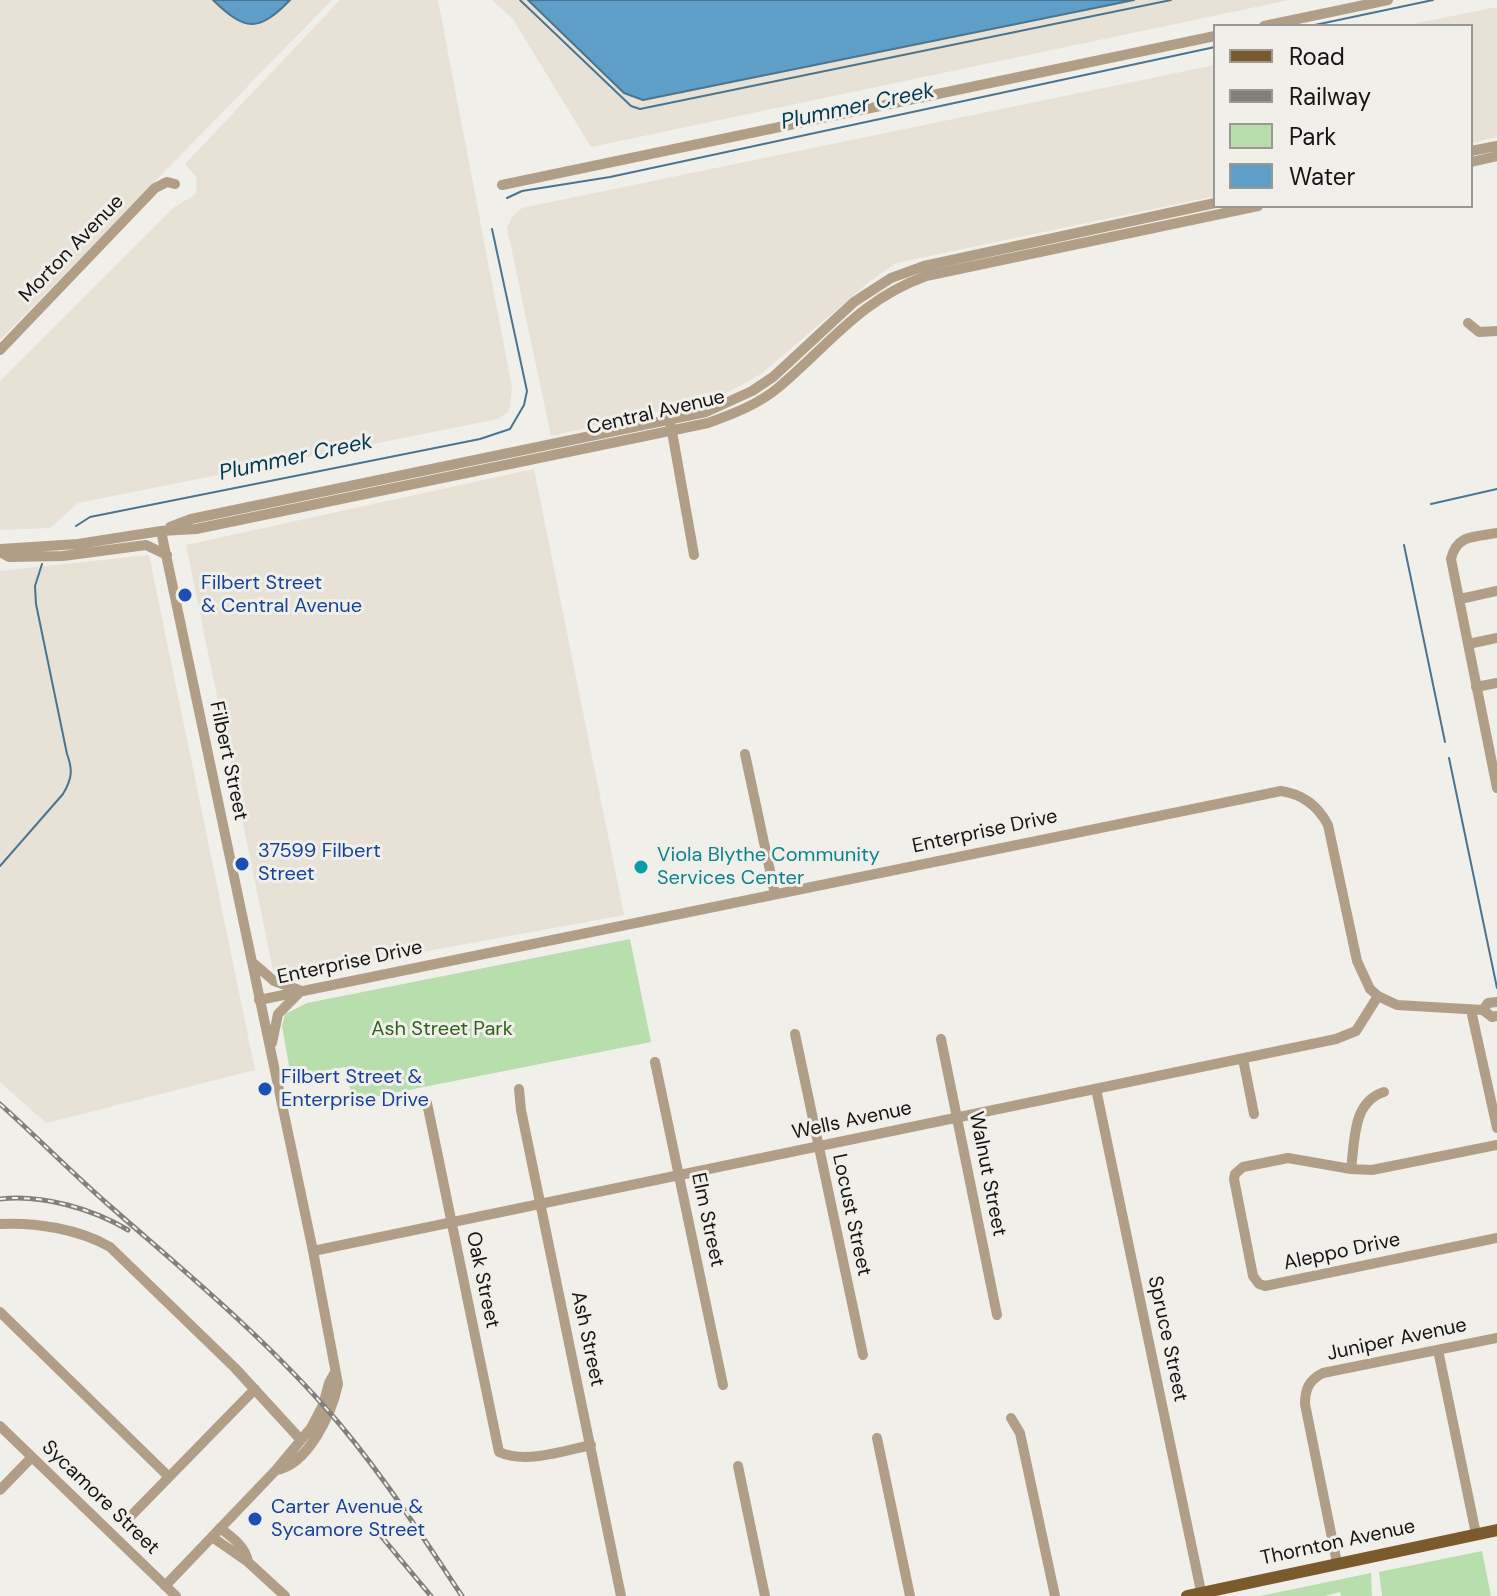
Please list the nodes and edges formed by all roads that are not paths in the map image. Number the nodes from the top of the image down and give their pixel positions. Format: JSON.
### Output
{"nodes":[{"id":1,"x":1388,"y":0,"type":"edge"},
{"id":2,"x":1274,"y":24,"type":"edge"},
{"id":3,"x":1213,"y":36,"type":"edge"},
{"id":4,"x":1497,"y":146,"type":"edge"},
{"id":5,"x":1473,"y":151,"type":"edge"},
{"id":6,"x":1497,"y":156,"type":"edge"},
{"id":7,"x":1473,"y":162,"type":"edge"},
{"id":8,"x":175,"y":184,"type":"dead end"},
{"id":9,"x":502,"y":185,"type":"dead end"},
{"id":10,"x":1213,"y":203,"type":"edge"},
{"id":11,"x":1248,"y":208,"type":"edge"},
{"id":12,"x":1468,"y":323,"type":"dead end"},
{"id":13,"x":1497,"y":331,"type":"edge"},
{"id":14,"x":0,"y":350,"type":"edge"},
{"id":15,"x":671,"y":426,"type":"junction"},
{"id":16,"x":161,"y":531,"type":"junction"},
{"id":17,"x":1497,"y":533,"type":"edge"},
{"id":18,"x":0,"y":550,"type":"edge"},
{"id":19,"x":167,"y":555,"type":"junction"},
{"id":20,"x":694,"y":555,"type":"dead end"},
{"id":21,"x":1497,"y":591,"type":"edge"},
{"id":22,"x":1460,"y":599,"type":"junction"},
{"id":23,"x":1497,"y":638,"type":"edge"},
{"id":24,"x":1468,"y":644,"type":"junction"},
{"id":25,"x":1497,"y":683,"type":"edge"},
{"id":26,"x":1476,"y":687,"type":"junction"},
{"id":27,"x":745,"y":754,"type":"dead end"},
{"id":28,"x":1495,"y":768,"type":"edge"},
{"id":29,"x":1497,"y":788,"type":"edge"},
{"id":30,"x":775,"y":894,"type":"junction"},
{"id":31,"x":252,"y":962,"type":"junction"},
{"id":32,"x":301,"y":991,"type":"junction"},
{"id":33,"x":1378,"y":996,"type":"junction"},
{"id":34,"x":259,"y":1000,"type":"junction"},
{"id":35,"x":1497,"y":1002,"type":"edge"},
{"id":36,"x":1471,"y":1010,"type":"junction"},
{"id":37,"x":1483,"y":1010,"type":"junction"},
{"id":38,"x":1497,"y":1016,"type":"edge"},
{"id":39,"x":795,"y":1034,"type":"dead end"},
{"id":40,"x":941,"y":1039,"type":"dead end"},
{"id":41,"x":271,"y":1049,"type":"junction"},
{"id":42,"x":1243,"y":1059,"type":"junction"},
{"id":43,"x":655,"y":1062,"type":"dead end"},
{"id":44,"x":519,"y":1089,"type":"dead end"},
{"id":45,"x":1096,"y":1089,"type":"junction"},
{"id":46,"x":1384,"y":1092,"type":"dead end"},
{"id":47,"x":427,"y":1103,"type":"dead end"},
{"id":48,"x":1254,"y":1114,"type":"dead end"},
{"id":49,"x":958,"y":1117,"type":"junction"},
{"id":50,"x":1497,"y":1128,"type":"edge"},
{"id":51,"x":1497,"y":1145,"type":"edge"},
{"id":52,"x":818,"y":1146,"type":"junction"},
{"id":53,"x":1351,"y":1169,"type":"junction"},
{"id":54,"x":680,"y":1175,"type":"junction"},
{"id":55,"x":541,"y":1204,"type":"junction"},
{"id":56,"x":452,"y":1222,"type":"junction"},
{"id":57,"x":0,"y":1224,"type":"edge"},
{"id":58,"x":1497,"y":1238,"type":"edge"},
{"id":59,"x":313,"y":1251,"type":"junction"},
{"id":60,"x":0,"y":1312,"type":"edge"},
{"id":61,"x":997,"y":1315,"type":"dead end"},
{"id":62,"x":1497,"y":1338,"type":"edge"},
{"id":63,"x":1438,"y":1350,"type":"junction"},
{"id":64,"x":863,"y":1355,"type":"dead end"},
{"id":65,"x":723,"y":1385,"type":"dead end"},
{"id":66,"x":255,"y":1389,"type":"junction"},
{"id":67,"x":327,"y":1409,"type":"junction"},
{"id":68,"x":1011,"y":1418,"type":"dead end"},
{"id":69,"x":0,"y":1426,"type":"edge"},
{"id":70,"x":877,"y":1438,"type":"dead end"},
{"id":71,"x":301,"y":1440,"type":"junction"},
{"id":72,"x":591,"y":1445,"type":"junction"},
{"id":73,"x":32,"y":1457,"type":"junction"},
{"id":74,"x":738,"y":1466,"type":"dead end"},
{"id":75,"x":276,"y":1470,"type":"junction"},
{"id":76,"x":169,"y":1477,"type":"junction"},
{"id":77,"x":0,"y":1490,"type":"edge"},
{"id":78,"x":128,"y":1519,"type":"dead end"},
{"id":79,"x":220,"y":1528,"type":"junction"},
{"id":80,"x":1497,"y":1530,"type":"edge"},
{"id":81,"x":1476,"y":1534,"type":"junction"},
{"id":82,"x":212,"y":1537,"type":"junction"},
{"id":83,"x":248,"y":1562,"type":"junction"},
{"id":84,"x":1337,"y":1563,"type":"junction"},
{"id":85,"x":165,"y":1586,"type":"junction"},
{"id":86,"x":1201,"y":1594,"type":"edge"},
{"id":87,"x":176,"y":1596,"type":"edge"},
{"id":88,"x":285,"y":1596,"type":"edge"},
{"id":89,"x":621,"y":1596,"type":"edge"},
{"id":90,"x":765,"y":1596,"type":"edge"},
{"id":91,"x":910,"y":1596,"type":"edge"},
{"id":92,"x":1055,"y":1596,"type":"edge"},
{"id":93,"x":1187,"y":1596,"type":"edge"}],
"edges":[{"from":1,"to":2,"type":"street"},
{"from":3,"to":9,"type":"street"},
{"from":4,"to":5,"type":"street"},
{"from":6,"to":7,"type":"street"},
{"from":8,"to":14,"type":"street","name":"Morton Avenue"},
{"from":10,"to":15,"type":"street","name":"Central Avenue"},
{"from":11,"to":15,"type":"street","name":"Central Avenue"},
{"from":12,"to":13,"type":"street"},
{"from":15,"to":16,"type":"street","name":"Central Avenue"},
{"from":15,"to":20,"type":"street"},
{"from":16,"to":18,"type":"street","name":"Central Avenue"},
{"from":16,"to":19,"type":"street","name":"Filbert Street"},
{"from":17,"to":22,"type":"street"},
{"from":18,"to":19,"type":"street"},
{"from":19,"to":31,"type":"street","name":"Filbert Street"},
{"from":21,"to":22,"type":"street"},
{"from":22,"to":24,"type":"street"},
{"from":23,"to":24,"type":"street"},
{"from":24,"to":26,"type":"street"},
{"from":25,"to":26,"type":"street"},
{"from":26,"to":28,"type":"street"},
{"from":27,"to":30,"type":"street"},
{"from":28,"to":29,"type":"street"},
{"from":30,"to":32,"type":"street","name":"Enterprise Drive"},
{"from":30,"to":33,"type":"street","name":"Enterprise Drive"},
{"from":31,"to":32,"type":"street"},
{"from":31,"to":34,"type":"street","name":"Filbert Street"},
{"from":32,"to":34,"type":"street","name":"Enterprise Drive"},
{"from":32,"to":41,"type":"street"},
{"from":33,"to":36,"type":"street"},
{"from":33,"to":42,"type":"street","name":"Wells Avenue"},
{"from":34,"to":41,"type":"street","name":"Filbert Street"},
{"from":35,"to":37,"type":"street"},
{"from":36,"to":37,"type":"street"},
{"from":36,"to":50,"type":"street"},
{"from":37,"to":38,"type":"street"},
{"from":39,"to":52,"type":"street","name":"Locust Street"},
{"from":40,"to":49,"type":"street","name":"Walnut Street"},
{"from":41,"to":59,"type":"street","name":"Filbert Street"},
{"from":42,"to":45,"type":"street","name":"Wells Avenue"},
{"from":42,"to":48,"type":"street"},
{"from":43,"to":54,"type":"street","name":"Elm Street"},
{"from":44,"to":55,"type":"street","name":"Ash Street"},
{"from":45,"to":49,"type":"street","name":"Wells Avenue"},
{"from":45,"to":86,"type":"street","name":"Spruce Street"},
{"from":46,"to":53,"type":"street"},
{"from":47,"to":56,"type":"street","name":"Oak Street"},
{"from":49,"to":52,"type":"street","name":"Wells Avenue"},
{"from":49,"to":61,"type":"street","name":"Walnut Street"},
{"from":51,"to":53,"type":"street"},
{"from":52,"to":54,"type":"street","name":"Wells Avenue"},
{"from":52,"to":64,"type":"street","name":"Locust Street"},
{"from":53,"to":58,"type":"street","name":"Aleppo Drive"},
{"from":54,"to":55,"type":"street","name":"Wells Avenue"},
{"from":54,"to":65,"type":"street","name":"Elm Street"},
{"from":55,"to":56,"type":"street","name":"Wells Avenue"},
{"from":55,"to":72,"type":"street","name":"Ash Street"},
{"from":56,"to":59,"type":"street","name":"Wells Avenue"},
{"from":56,"to":72,"type":"street","name":"Oak Street"},
{"from":57,"to":66,"type":"street"},
{"from":59,"to":67,"type":"street","name":"Filbert Street"},
{"from":60,"to":76,"type":"street"},
{"from":62,"to":63,"type":"street","name":"Juniper Avenue"},
{"from":63,"to":81,"type":"street"},
{"from":63,"to":84,"type":"street","name":"Juniper Avenue"},
{"from":66,"to":71,"type":"street"},
{"from":66,"to":76,"type":"street"},
{"from":67,"to":71,"type":"street"},
{"from":67,"to":75,"type":"street"},
{"from":68,"to":92,"type":"street"},
{"from":69,"to":73,"type":"street","name":"Sycamore Street"},
{"from":70,"to":91,"type":"street"},
{"from":71,"to":75,"type":"street"},
{"from":72,"to":89,"type":"street","name":"Ash Street"},
{"from":73,"to":77,"type":"street"},
{"from":73,"to":85,"type":"street","name":"Sycamore Street"},
{"from":74,"to":90,"type":"street"},
{"from":75,"to":79,"type":"street"},
{"from":76,"to":78,"type":"street"},
{"from":79,"to":82,"type":"street"},
{"from":79,"to":83,"type":"street"},
{"from":80,"to":81,"type":"main road","name":"Thornton Avenue"},
{"from":81,"to":84,"type":"main road","name":"Thornton Avenue"},
{"from":82,"to":83,"type":"street"},
{"from":82,"to":85,"type":"street"},
{"from":83,"to":88,"type":"street"},
{"from":84,"to":86,"type":"main road","name":"Thornton Avenue"},
{"from":85,"to":87,"type":"street","name":"Sycamore Street"},
{"from":86,"to":93,"type":"main road","name":"Thornton Avenue"}]}
